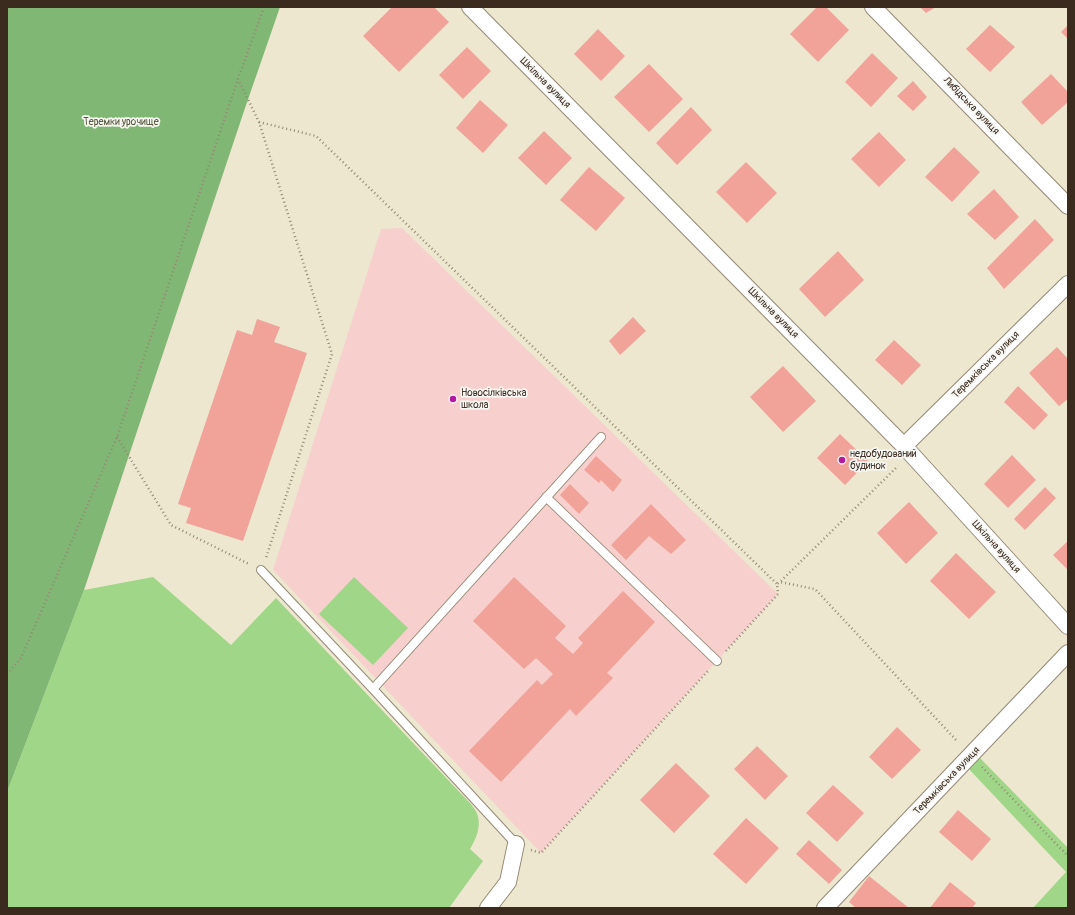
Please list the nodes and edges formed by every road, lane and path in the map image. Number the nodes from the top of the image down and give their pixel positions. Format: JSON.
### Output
{"nodes":[{"id":1,"x":264,"y":7,"type":"edge"},
{"id":2,"x":470,"y":7,"type":"edge"},
{"id":3,"x":873,"y":7,"type":"edge"},
{"id":4,"x":238,"y":79,"type":"junction"},
{"id":5,"x":259,"y":122,"type":"junction"},
{"id":6,"x":1068,"y":206,"type":"edge"},
{"id":7,"x":1068,"y":284,"type":"edge"},
{"id":8,"x":117,"y":436,"type":"junction"},
{"id":9,"x":601,"y":437,"type":"dead end"},
{"id":10,"x":904,"y":446,"type":"junction"},
{"id":11,"x":546,"y":497,"type":"junction"},
{"id":12,"x":261,"y":570,"type":"junction"},
{"id":13,"x":780,"y":582,"type":"junction"},
{"id":14,"x":777,"y":584,"type":"junction"},
{"id":15,"x":1068,"y":626,"type":"edge"},
{"id":16,"x":1068,"y":653,"type":"edge"},
{"id":17,"x":717,"y":661,"type":"junction"},
{"id":18,"x":7,"y":674,"type":"edge"},
{"id":19,"x":373,"y":689,"type":"junction"},
{"id":20,"x":971,"y":755,"type":"junction"},
{"id":21,"x":516,"y":844,"type":"junction"},
{"id":22,"x":1068,"y":856,"type":"edge"},
{"id":23,"x":488,"y":908,"type":"edge"},
{"id":24,"x":825,"y":908,"type":"edge"}],
"edges":[{"from":1,"to":4,"type":"path"},
{"from":2,"to":10,"type":"street","name":"Шкільна вулиця"},
{"from":3,"to":6,"type":"street","name":"Либідська вулиця"},
{"from":4,"to":5,"type":"path"},
{"from":4,"to":8,"type":"path"},
{"from":5,"to":12,"type":"path"},
{"from":5,"to":14,"type":"path"},
{"from":7,"to":10,"type":"street","name":"Теремківська вулиця"},
{"from":8,"to":12,"type":"path"},
{"from":8,"to":18,"type":"path"},
{"from":9,"to":11,"type":"lane"},
{"from":10,"to":13,"type":"path"},
{"from":10,"to":15,"type":"street","name":"Шкільна вулиця"},
{"from":11,"to":17,"type":"lane"},
{"from":11,"to":19,"type":"lane"},
{"from":12,"to":19,"type":"lane"},
{"from":13,"to":14,"type":"path"},
{"from":13,"to":20,"type":"path"},
{"from":14,"to":17,"type":"path"},
{"from":16,"to":20,"type":"street","name":"Теремківська вулиця"},
{"from":17,"to":21,"type":"path"},
{"from":19,"to":21,"type":"lane"},
{"from":20,"to":22,"type":"path"},
{"from":20,"to":24,"type":"street","name":"Теремківська вулиця"},
{"from":21,"to":23,"type":"street"}]}
